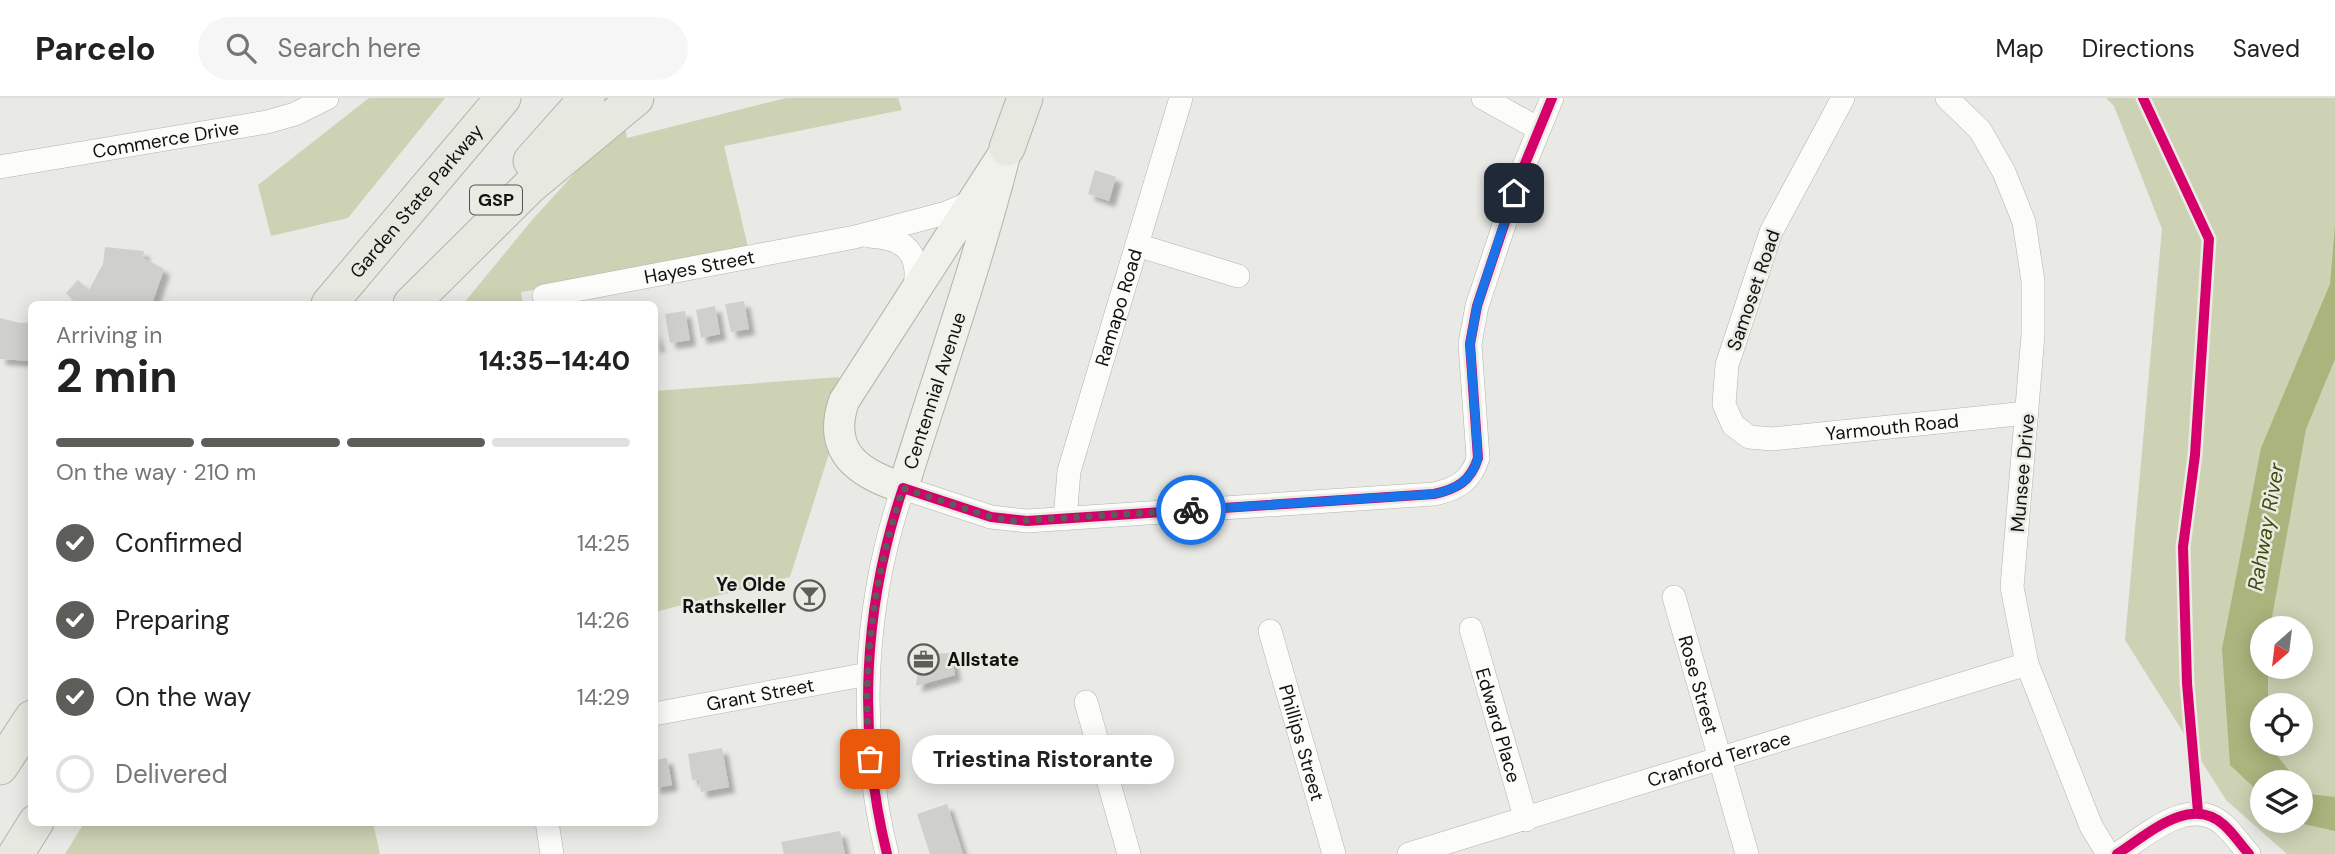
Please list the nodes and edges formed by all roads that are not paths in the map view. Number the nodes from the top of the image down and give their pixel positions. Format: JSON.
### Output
{"nodes":[{"id":1,"x":327,"y":98,"type":"edge"},
{"id":2,"x":503,"y":98,"type":"edge"},
{"id":3,"x":587,"y":98,"type":"edge"},
{"id":4,"x":636,"y":98,"type":"edge"},
{"id":5,"x":1014,"y":98,"type":"edge"},
{"id":6,"x":1020,"y":98,"type":"edge"},
{"id":7,"x":1025,"y":98,"type":"edge"},
{"id":8,"x":1181,"y":98,"type":"edge"},
{"id":9,"x":1483,"y":98,"type":"edge"},
{"id":10,"x":1552,"y":98,"type":"edge"},
{"id":11,"x":1843,"y":98,"type":"edge"},
{"id":12,"x":1947,"y":98,"type":"edge"},
{"id":13,"x":1539,"y":129,"type":"junction"},
{"id":14,"x":1007,"y":148,"type":"junction"},
{"id":15,"x":0,"y":167,"type":"edge"},
{"id":16,"x":976,"y":200,"type":"junction"},
{"id":17,"x":855,"y":237,"type":"junction"},
{"id":18,"x":1137,"y":244,"type":"junction"},
{"id":19,"x":1238,"y":276,"type":"dead end"},
{"id":20,"x":914,"y":293,"type":"junction"},
{"id":21,"x":544,"y":296,"type":"dead end"},
{"id":22,"x":332,"y":301,"type":"edge"},
{"id":23,"x":413,"y":301,"type":"edge"},
{"id":24,"x":413,"y":301,"type":"edge"},
{"id":25,"x":2027,"y":413,"type":"junction"},
{"id":26,"x":1758,"y":438,"type":"joint"},
{"id":27,"x":903,"y":488,"type":"junction"},
{"id":28,"x":1065,"y":519,"type":"junction"},
{"id":29,"x":1674,"y":597,"type":"dead end"},
{"id":30,"x":1471,"y":629,"type":"dead end"},
{"id":31,"x":1269,"y":631,"type":"dead end"},
{"id":32,"x":2027,"y":664,"type":"junction"},
{"id":33,"x":868,"y":674,"type":"junction"},
{"id":34,"x":1086,"y":702,"type":"dead end"},
{"id":35,"x":658,"y":713,"type":"edge"},
{"id":36,"x":28,"y":724,"type":"edge"},
{"id":37,"x":1719,"y":758,"type":"junction"},
{"id":38,"x":0,"y":767,"type":"edge"},
{"id":39,"x":1526,"y":820,"type":"junction"},
{"id":40,"x":34,"y":826,"type":"edge"},
{"id":41,"x":548,"y":826,"type":"edge"},
{"id":42,"x":16,"y":854,"type":"edge"},
{"id":43,"x":552,"y":854,"type":"edge"},
{"id":44,"x":887,"y":854,"type":"edge"},
{"id":45,"x":1129,"y":854,"type":"edge"},
{"id":46,"x":1334,"y":854,"type":"edge"},
{"id":47,"x":1409,"y":854,"type":"edge"},
{"id":48,"x":1747,"y":854,"type":"edge"},
{"id":49,"x":2108,"y":854,"type":"edge"},
{"id":50,"x":2116,"y":854,"type":"edge"},
{"id":51,"x":2249,"y":854,"type":"edge"}],
"edges":[{"from":1,"to":15,"type":"street","name":"Commerce Drive"},
{"from":2,"to":22,"type":"highway","name":"Garden State Parkway"},
{"from":3,"to":23,"type":"highway","number":"GSP"},
{"from":4,"to":24,"type":"highway"},
{"from":5,"to":14,"type":"highway"},
{"from":6,"to":14,"type":"main road","name":"Centennial Avenue"},
{"from":7,"to":14,"type":"highway"},
{"from":8,"to":18,"type":"street","name":"Ramapo Road"},
{"from":9,"to":13,"type":"street"},
{"from":10,"to":13,"type":"street"},
{"from":11,"to":26,"type":"street","name":"Samoset Road"},
{"from":12,"to":25,"type":"street","name":"Munsee Drive"},
{"from":13,"to":28,"type":"street"},
{"from":14,"to":16,"type":"main road"},
{"from":14,"to":27,"type":"main road","name":"Centennial Avenue"},
{"from":16,"to":17,"type":"street","name":"Hayes Street"},
{"from":16,"to":20,"type":"main road"},
{"from":17,"to":20,"type":"street","name":"Hayes Street"},
{"from":17,"to":21,"type":"street","name":"Hayes Street"},
{"from":18,"to":19,"type":"street"},
{"from":18,"to":28,"type":"street","name":"Ramapo Road"},
{"from":20,"to":27,"type":"main road"},
{"from":25,"to":26,"type":"street","name":"Yarmouth Road"},
{"from":25,"to":32,"type":"street","name":"Munsee Drive"},
{"from":27,"to":28,"type":"street"},
{"from":27,"to":33,"type":"street","name":"Centennial Avenue"},
{"from":29,"to":37,"type":"street","name":"Rose Street"},
{"from":30,"to":39,"type":"street","name":"Edward Place"},
{"from":31,"to":46,"type":"street","name":"Phillips Street"},
{"from":32,"to":37,"type":"street","name":"Cranford Terrace"},
{"from":32,"to":49,"type":"street","name":"Munsee Drive"},
{"from":33,"to":35,"type":"street","name":"Grant Street"},
{"from":33,"to":44,"type":"street","name":"Centennial Avenue"},
{"from":34,"to":45,"type":"street"},
{"from":36,"to":38,"type":"highway"},
{"from":37,"to":39,"type":"street","name":"Cranford Terrace"},
{"from":37,"to":48,"type":"street","name":"Rose Street"},
{"from":39,"to":47,"type":"street","name":"Cranford Terrace"},
{"from":40,"to":42,"type":"highway"},
{"from":41,"to":43,"type":"street"},
{"from":50,"to":51,"type":"street"}]}
